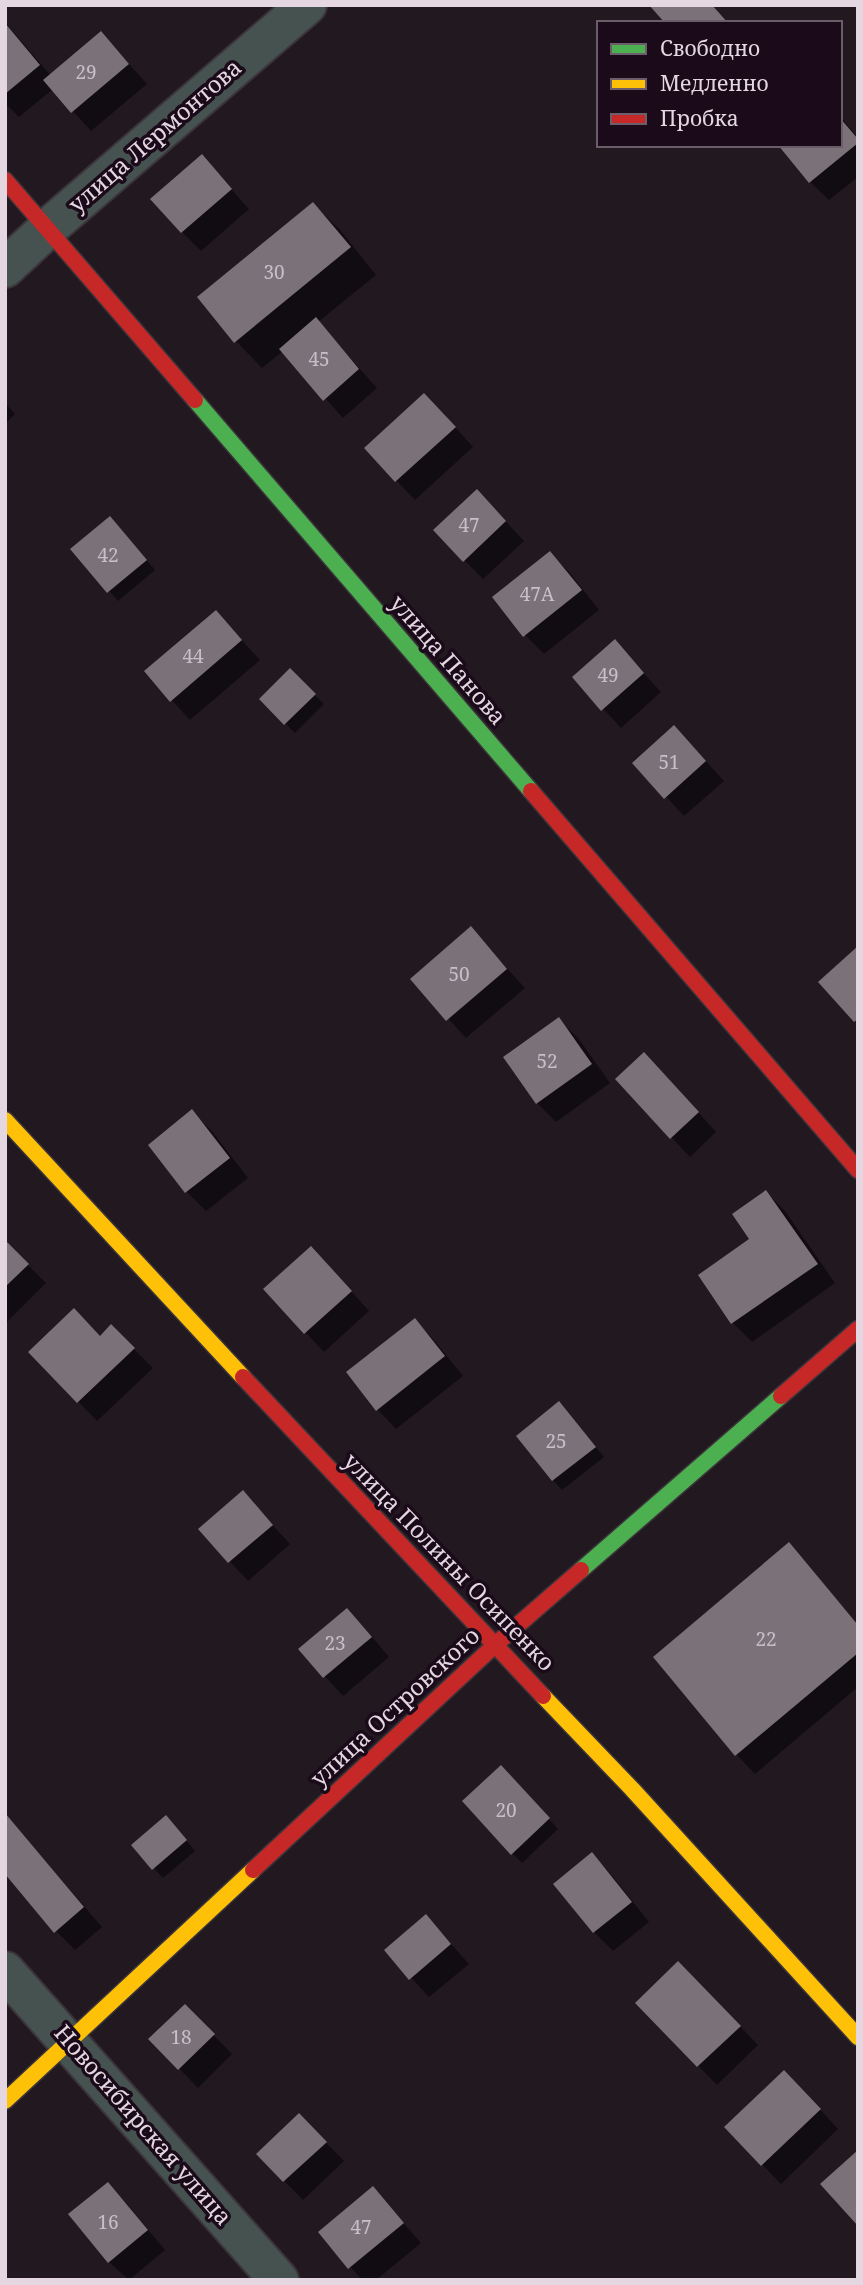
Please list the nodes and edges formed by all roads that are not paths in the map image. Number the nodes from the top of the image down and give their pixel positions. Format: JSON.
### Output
{"nodes":[{"id":1,"x":307,"y":5,"type":"edge"},
{"id":2,"x":5,"y":180,"type":"edge"},
{"id":3,"x":47,"y":229,"type":"junction"},
{"id":4,"x":5,"y":268,"type":"edge"},
{"id":5,"x":5,"y":1120,"type":"edge"},
{"id":6,"x":858,"y":1170,"type":"edge"},
{"id":7,"x":858,"y":1329,"type":"edge"},
{"id":8,"x":496,"y":1644,"type":"junction"},
{"id":9,"x":5,"y":1971,"type":"edge"},
{"id":10,"x":858,"y":2037,"type":"edge"},
{"id":11,"x":69,"y":2041,"type":"junction"},
{"id":12,"x":5,"y":2101,"type":"edge"},
{"id":13,"x":279,"y":2280,"type":"edge"}],
"edges":[{"from":1,"to":3,"type":"street","name":"улица Лермонтова"},
{"from":2,"to":3,"type":"street","name":"улица Панова"},
{"from":3,"to":4,"type":"street","name":"улица Лермонтова"},
{"from":3,"to":6,"type":"street","name":"улица Панова"},
{"from":5,"to":8,"type":"street","name":"улица Полины Осипенко"},
{"from":7,"to":8,"type":"street","name":"улица Островского"},
{"from":8,"to":10,"type":"street","name":"улица Полины Осипенко"},
{"from":8,"to":11,"type":"street","name":"улица Островского"},
{"from":9,"to":11,"type":"street","name":"Новосибирская улица"},
{"from":11,"to":12,"type":"street","name":"улица Островского"},
{"from":11,"to":13,"type":"street","name":"Новосибирская улица"}]}
